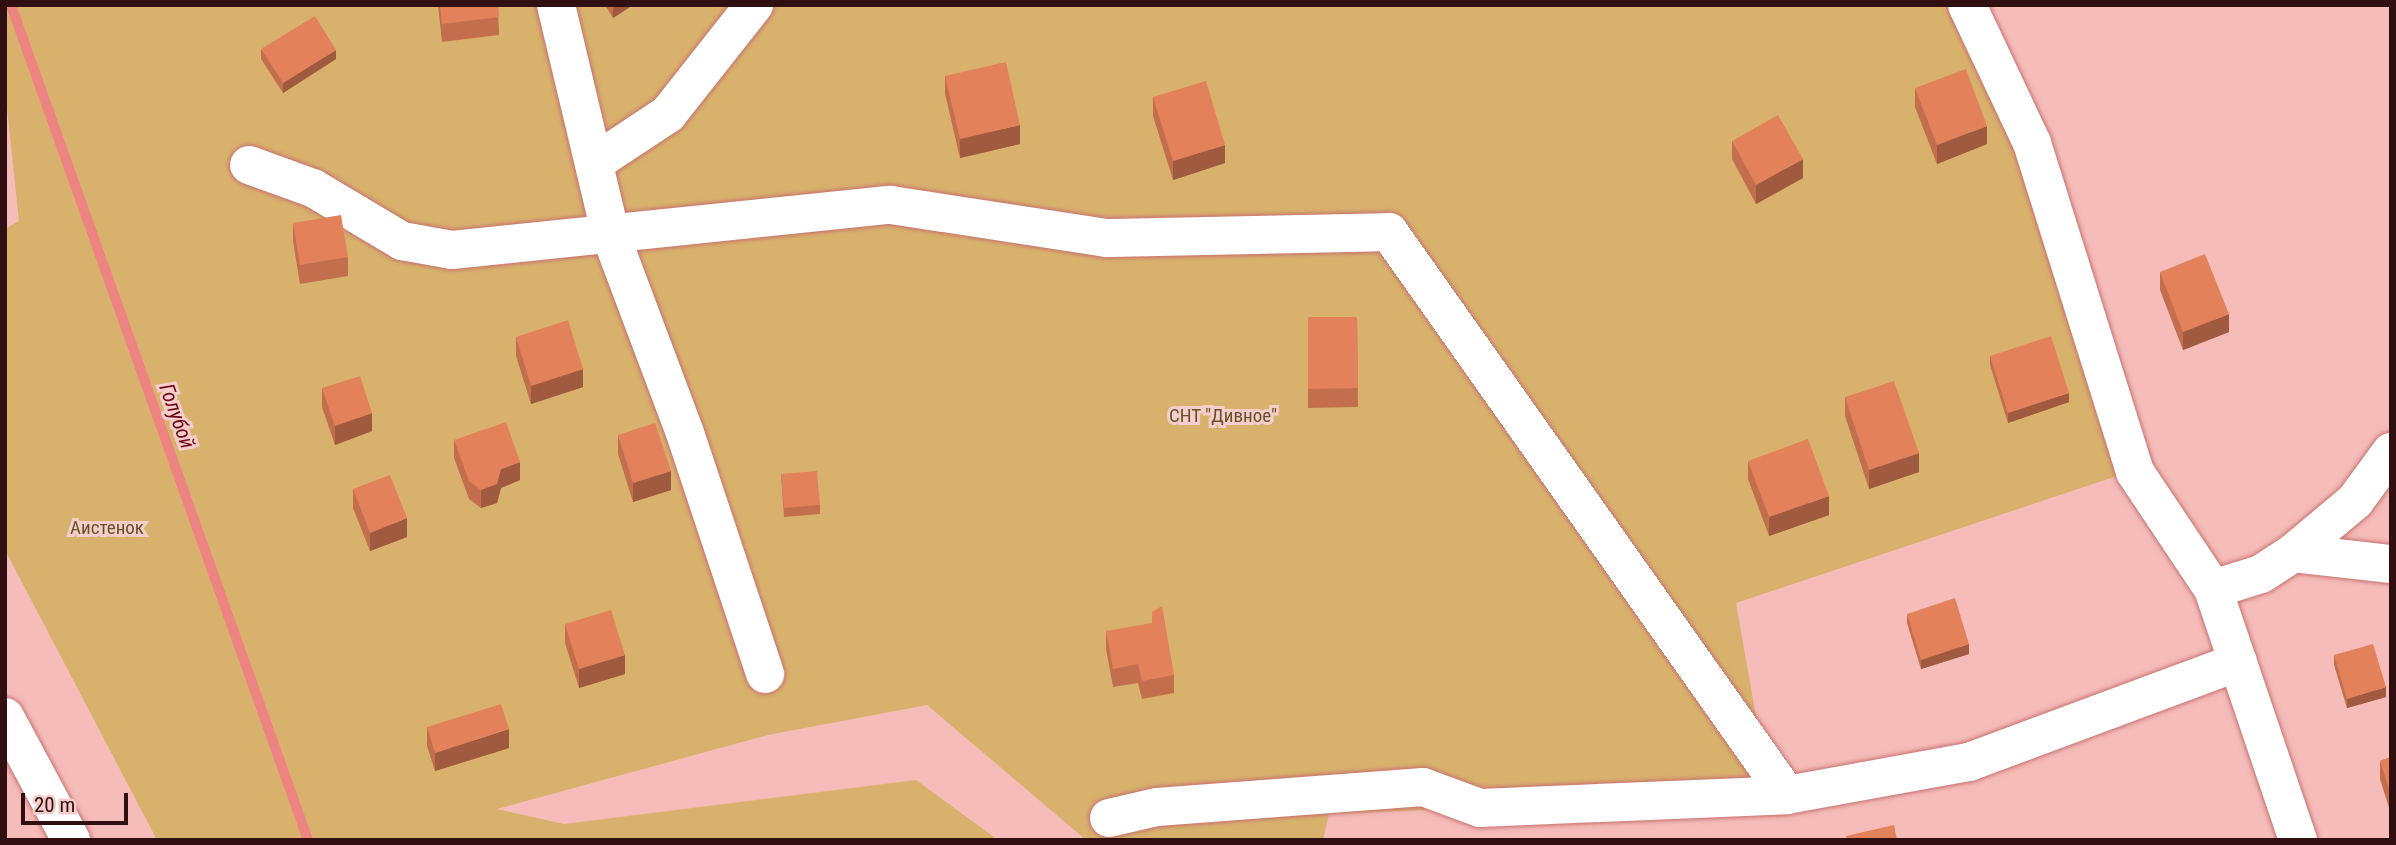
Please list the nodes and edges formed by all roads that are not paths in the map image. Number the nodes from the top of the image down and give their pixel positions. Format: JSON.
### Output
{"nodes":[{"id":1,"x":556,"y":5,"type":"edge"},
{"id":2,"x":754,"y":5,"type":"edge"},
{"id":3,"x":1967,"y":5,"type":"edge"},
{"id":4,"x":594,"y":163,"type":"junction"},
{"id":5,"x":249,"y":165,"type":"dead end"},
{"id":6,"x":611,"y":236,"type":"junction"},
{"id":7,"x":2391,"y":452,"type":"edge"},
{"id":8,"x":2293,"y":553,"type":"junction"},
{"id":9,"x":2391,"y":564,"type":"edge"},
{"id":10,"x":2213,"y":589,"type":"junction"},
{"id":11,"x":2238,"y":662,"type":"junction"},
{"id":12,"x":765,"y":674,"type":"dead end"},
{"id":13,"x":5,"y":716,"type":"edge"},
{"id":14,"x":1787,"y":795,"type":"junction"},
{"id":15,"x":1109,"y":818,"type":"dead end"},
{"id":16,"x":71,"y":840,"type":"edge"},
{"id":17,"x":2298,"y":840,"type":"edge"}],
"edges":[{"from":1,"to":4,"type":"street"},
{"from":2,"to":4,"type":"street"},
{"from":3,"to":10,"type":"street"},
{"from":4,"to":6,"type":"street"},
{"from":5,"to":6,"type":"street"},
{"from":6,"to":12,"type":"street"},
{"from":6,"to":14,"type":"street"},
{"from":7,"to":8,"type":"street"},
{"from":8,"to":9,"type":"street"},
{"from":8,"to":10,"type":"street"},
{"from":10,"to":11,"type":"street"},
{"from":11,"to":14,"type":"street"},
{"from":11,"to":17,"type":"street"},
{"from":13,"to":16,"type":"street"},
{"from":14,"to":15,"type":"street"}]}
